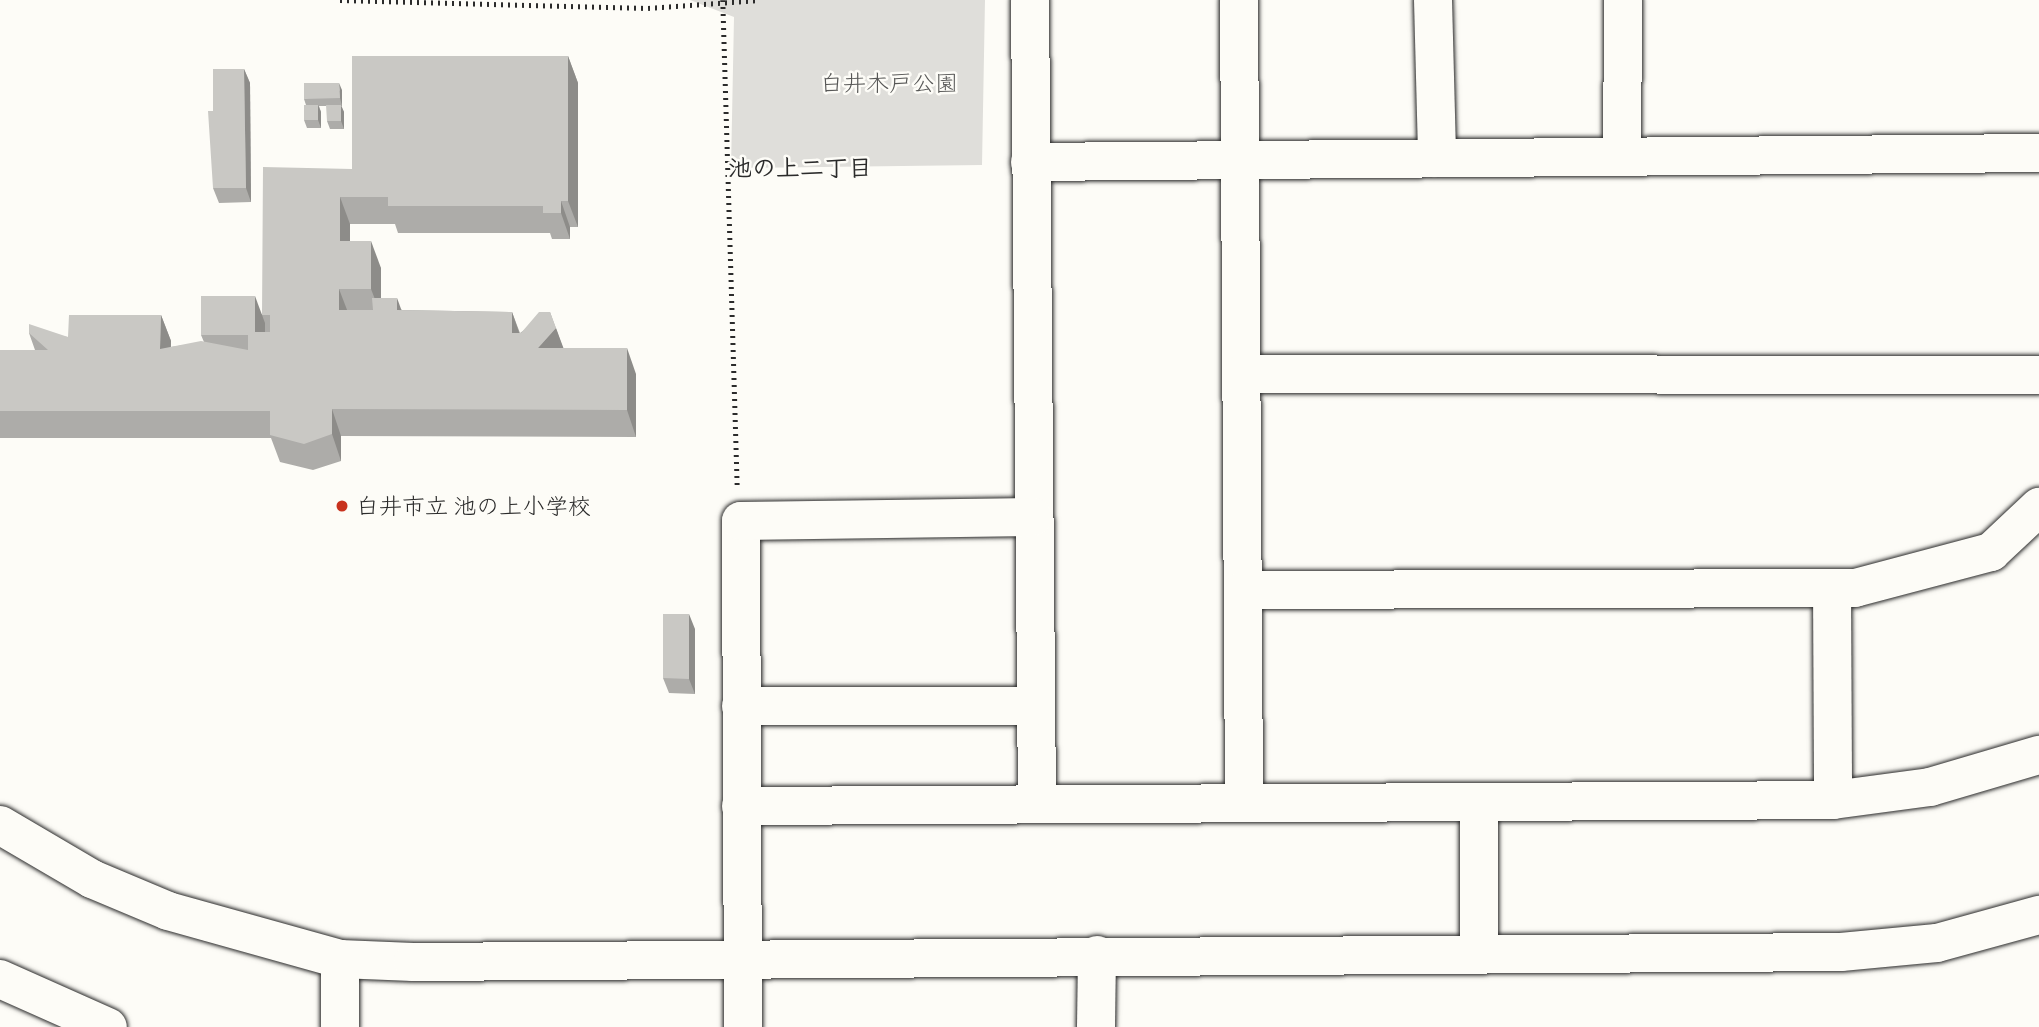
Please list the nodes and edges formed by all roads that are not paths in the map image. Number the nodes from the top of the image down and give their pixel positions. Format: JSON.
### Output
{"nodes":[{"id":1,"x":1030,"y":0,"type":"edge"},
{"id":2,"x":1239,"y":0,"type":"edge"},
{"id":3,"x":1433,"y":0,"type":"edge"},
{"id":4,"x":1623,"y":0,"type":"edge"},
{"id":5,"x":2039,"y":153,"type":"edge"},
{"id":6,"x":1622,"y":156,"type":"junction"},
{"id":7,"x":1437,"y":158,"type":"junction"},
{"id":8,"x":1241,"y":159,"type":"junction"},
{"id":9,"x":1030,"y":162,"type":"junction"},
{"id":10,"x":1242,"y":374,"type":"junction"},
{"id":11,"x":2039,"y":375,"type":"edge"},
{"id":12,"x":2039,"y":507,"type":"edge"},
{"id":13,"x":1033,"y":517,"type":"junction"},
{"id":14,"x":1832,"y":588,"type":"junction"},
{"id":15,"x":1244,"y":590,"type":"junction"},
{"id":16,"x":741,"y":706,"type":"junction"},
{"id":17,"x":1036,"y":706,"type":"junction"},
{"id":18,"x":2039,"y":755,"type":"edge"},
{"id":19,"x":1833,"y":800,"type":"junction"},
{"id":20,"x":1479,"y":802,"type":"junction"},
{"id":21,"x":1244,"y":803,"type":"junction"},
{"id":22,"x":1037,"y":804,"type":"junction"},
{"id":23,"x":741,"y":806,"type":"junction"},
{"id":24,"x":0,"y":825,"type":"edge"},
{"id":25,"x":2039,"y":915,"type":"edge"},
{"id":26,"x":1479,"y":953,"type":"junction"},
{"id":27,"x":1097,"y":955,"type":"junction"},
{"id":28,"x":340,"y":959,"type":"junction"},
{"id":29,"x":742,"y":960,"type":"junction"},
{"id":30,"x":0,"y":979,"type":"edge"},
{"id":31,"x":108,"y":1027,"type":"edge"},
{"id":32,"x":340,"y":1027,"type":"edge"},
{"id":33,"x":743,"y":1027,"type":"edge"},
{"id":34,"x":1097,"y":1027,"type":"edge"}],
"edges":[{"from":1,"to":9,"type":"street"},
{"from":2,"to":8,"type":"street"},
{"from":3,"to":7,"type":"street"},
{"from":4,"to":6,"type":"street"},
{"from":5,"to":6,"type":"street"},
{"from":6,"to":7,"type":"street"},
{"from":7,"to":8,"type":"street"},
{"from":8,"to":9,"type":"street"},
{"from":8,"to":10,"type":"street"},
{"from":9,"to":13,"type":"street"},
{"from":10,"to":11,"type":"street"},
{"from":10,"to":15,"type":"street"},
{"from":12,"to":14,"type":"street"},
{"from":13,"to":16,"type":"street"},
{"from":13,"to":17,"type":"street"},
{"from":14,"to":15,"type":"street"},
{"from":14,"to":19,"type":"street"},
{"from":15,"to":21,"type":"street"},
{"from":16,"to":17,"type":"street"},
{"from":16,"to":23,"type":"street"},
{"from":17,"to":22,"type":"street"},
{"from":18,"to":19,"type":"street"},
{"from":19,"to":20,"type":"street"},
{"from":20,"to":21,"type":"street"},
{"from":20,"to":26,"type":"street"},
{"from":21,"to":22,"type":"street"},
{"from":22,"to":23,"type":"street"},
{"from":23,"to":29,"type":"street"},
{"from":24,"to":28,"type":"street"},
{"from":25,"to":26,"type":"street"},
{"from":26,"to":27,"type":"street"},
{"from":27,"to":29,"type":"street"},
{"from":27,"to":34,"type":"street"},
{"from":28,"to":29,"type":"street"},
{"from":28,"to":32,"type":"street"},
{"from":29,"to":33,"type":"street"},
{"from":30,"to":31,"type":"street"}]}
